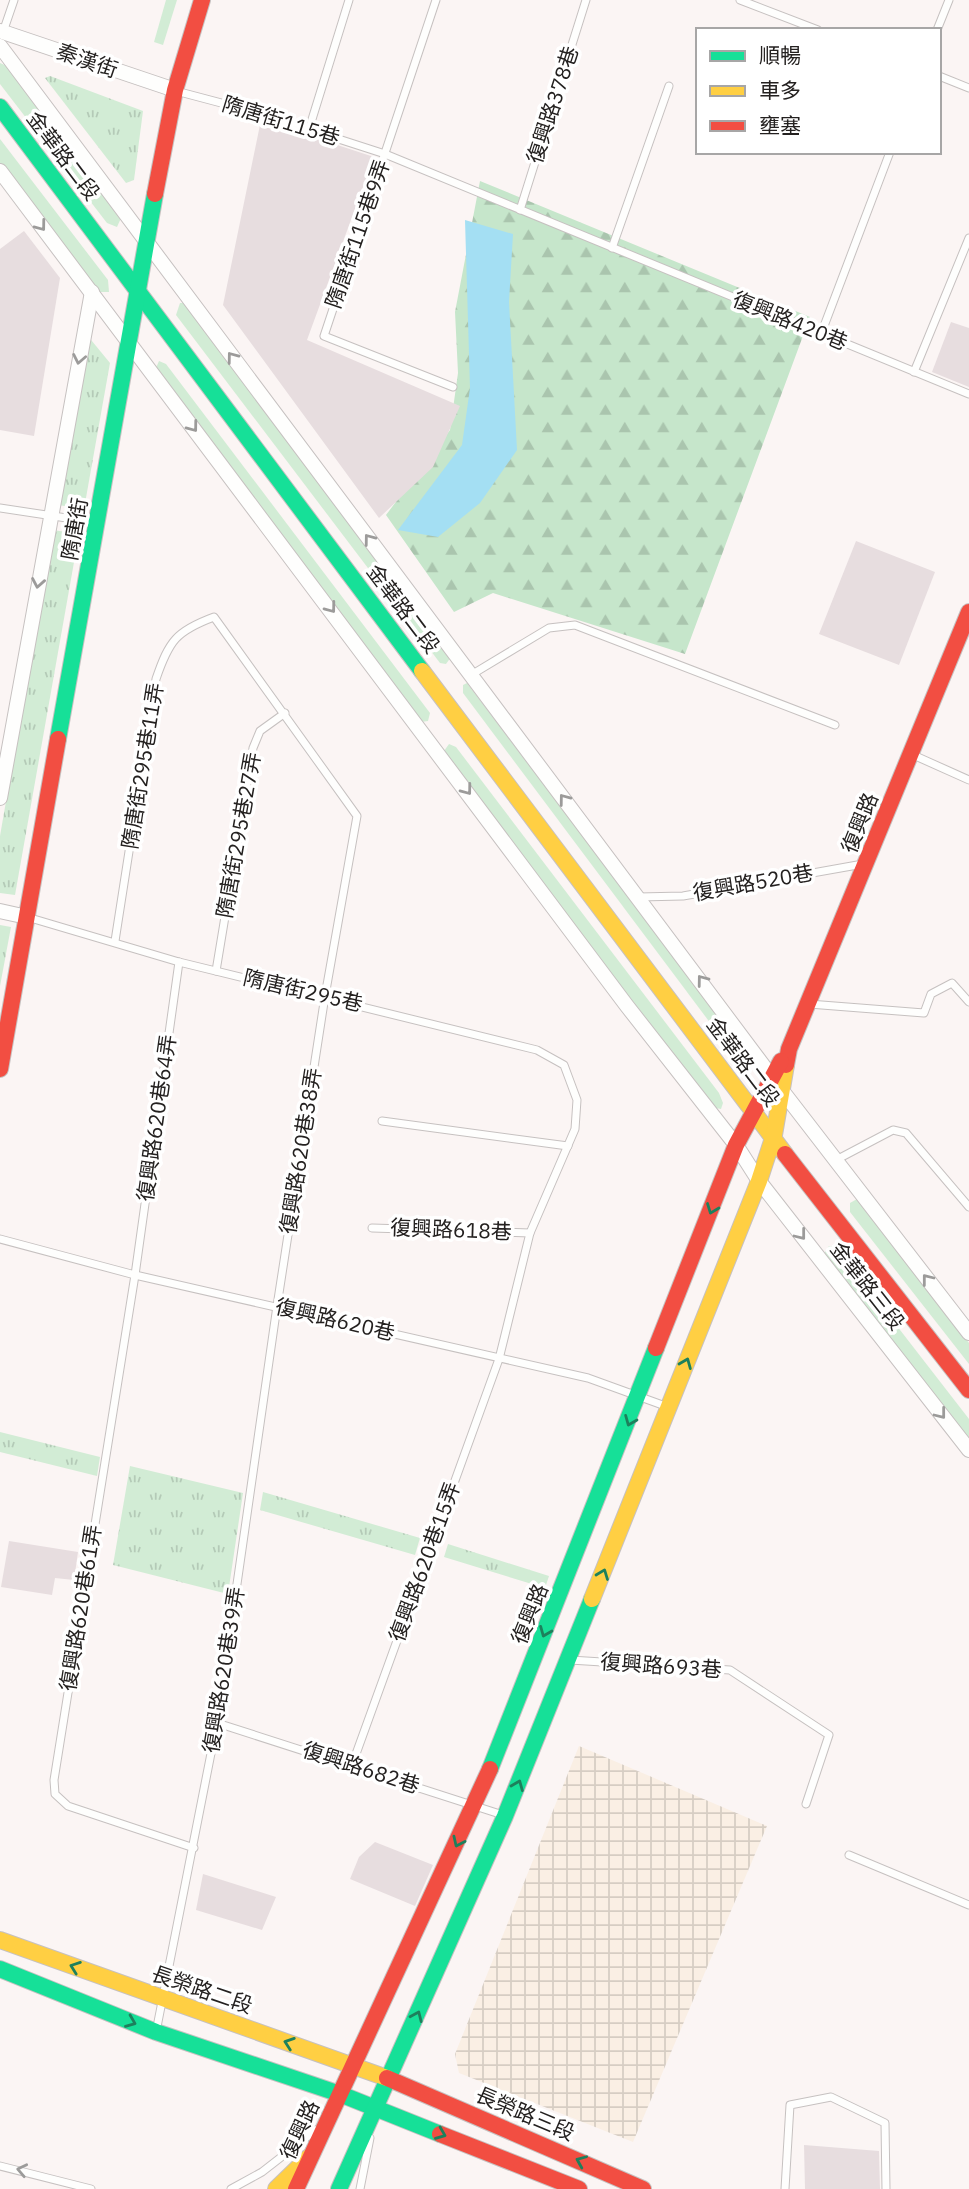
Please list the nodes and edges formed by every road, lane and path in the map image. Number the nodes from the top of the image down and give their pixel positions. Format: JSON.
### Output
{"nodes":[{"id":1,"x":14,"y":0,"type":"edge"},
{"id":2,"x":202,"y":0,"type":"edge"},
{"id":3,"x":349,"y":0,"type":"edge"},
{"id":4,"x":436,"y":0,"type":"edge"},
{"id":5,"x":586,"y":0,"type":"edge"},
{"id":6,"x":740,"y":0,"type":"edge"},
{"id":7,"x":949,"y":0,"type":"edge"},
{"id":8,"x":813,"y":28,"type":"edge"},
{"id":9,"x":938,"y":28,"type":"edge"},
{"id":10,"x":1,"y":36,"type":"edge"},
{"id":11,"x":941,"y":77,"type":"edge"},
{"id":12,"x":669,"y":86,"type":"dead end"},
{"id":13,"x":969,"y":88,"type":"edge"},
{"id":14,"x":175,"y":90,"type":"junction"},
{"id":15,"x":0,"y":107,"type":"edge"},
{"id":16,"x":309,"y":129,"type":"junction"},
{"id":17,"x":386,"y":154,"type":"junction"},
{"id":18,"x":889,"y":154,"type":"edge"},
{"id":19,"x":0,"y":171,"type":"edge"},
{"id":20,"x":520,"y":210,"type":"junction"},
{"id":21,"x":969,"y":238,"type":"edge"},
{"id":22,"x":145,"y":243,"type":"junction"},
{"id":23,"x":612,"y":248,"type":"junction"},
{"id":24,"x":137,"y":290,"type":"junction"},
{"id":25,"x":92,"y":292,"type":"junction"},
{"id":26,"x":821,"y":334,"type":"junction"},
{"id":27,"x":128,"y":339,"type":"junction"},
{"id":28,"x":914,"y":372,"type":"junction"},
{"id":29,"x":453,"y":387,"type":"dead end"},
{"id":30,"x":969,"y":394,"type":"edge"},
{"id":31,"x":0,"y":508,"type":"edge"},
{"id":32,"x":50,"y":516,"type":"junction"},
{"id":33,"x":97,"y":523,"type":"junction"},
{"id":34,"x":969,"y":612,"type":"edge"},
{"id":35,"x":471,"y":675,"type":"junction"},
{"id":36,"x":285,"y":713,"type":"junction"},
{"id":37,"x":835,"y":724,"type":"dead end"},
{"id":38,"x":911,"y":753,"type":"junction"},
{"id":39,"x":969,"y":780,"type":"edge"},
{"id":40,"x":0,"y":798,"type":"edge"},
{"id":41,"x":867,"y":863,"type":"junction"},
{"id":42,"x":639,"y":897,"type":"junction"},
{"id":43,"x":0,"y":911,"type":"edge"},
{"id":44,"x":27,"y":916,"type":"junction"},
{"id":45,"x":116,"y":941,"type":"junction"},
{"id":46,"x":179,"y":962,"type":"junction"},
{"id":47,"x":216,"y":971,"type":"junction"},
{"id":48,"x":325,"y":996,"type":"junction"},
{"id":49,"x":969,"y":1002,"type":"edge"},
{"id":50,"x":808,"y":1004,"type":"junction"},
{"id":51,"x":0,"y":1069,"type":"edge"},
{"id":52,"x":570,"y":1079,"type":"joint"},
{"id":53,"x":776,"y":1081,"type":"junction"},
{"id":54,"x":753,"y":1112,"type":"junction"},
{"id":55,"x":382,"y":1121,"type":"dead end"},
{"id":56,"x":774,"y":1135,"type":"junction"},
{"id":57,"x":736,"y":1145,"type":"junction"},
{"id":58,"x":568,"y":1146,"type":"junction"},
{"id":59,"x":835,"y":1161,"type":"junction"},
{"id":60,"x":759,"y":1181,"type":"junction"},
{"id":61,"x":969,"y":1207,"type":"edge"},
{"id":62,"x":372,"y":1228,"type":"dead end"},
{"id":63,"x":530,"y":1233,"type":"junction"},
{"id":64,"x":0,"y":1239,"type":"edge"},
{"id":65,"x":135,"y":1275,"type":"junction"},
{"id":66,"x":277,"y":1306,"type":"junction"},
{"id":67,"x":969,"y":1333,"type":"edge"},
{"id":68,"x":499,"y":1359,"type":"junction"},
{"id":69,"x":969,"y":1390,"type":"edge"},
{"id":70,"x":640,"y":1395,"type":"junction"},
{"id":71,"x":668,"y":1407,"type":"junction"},
{"id":72,"x":969,"y":1450,"type":"edge"},
{"id":73,"x":569,"y":1660,"type":"junction"},
{"id":74,"x":217,"y":1723,"type":"junction"},
{"id":75,"x":352,"y":1765,"type":"junction"},
{"id":76,"x":806,"y":1804,"type":"dead end"},
{"id":77,"x":476,"y":1805,"type":"junction"},
{"id":78,"x":505,"y":1816,"type":"junction"},
{"id":79,"x":194,"y":1848,"type":"junction"},
{"id":80,"x":849,"y":1855,"type":"dead end"},
{"id":81,"x":969,"y":1905,"type":"edge"},
{"id":82,"x":0,"y":1940,"type":"edge"},
{"id":83,"x":0,"y":1969,"type":"edge"},
{"id":84,"x":163,"y":1998,"type":"junction"},
{"id":85,"x":156,"y":2032,"type":"junction"},
{"id":86,"x":354,"y":2065,"type":"junction"},
{"id":87,"x":390,"y":2079,"type":"junction"},
{"id":88,"x":340,"y":2094,"type":"junction"},
{"id":89,"x":377,"y":2109,"type":"junction"},
{"id":90,"x":326,"y":2123,"type":"junction"},
{"id":91,"x":309,"y":2157,"type":"junction"},
{"id":92,"x":0,"y":2166,"type":"edge"},
{"id":93,"x":91,"y":2189,"type":"edge"},
{"id":94,"x":231,"y":2189,"type":"edge"},
{"id":95,"x":276,"y":2189,"type":"edge"},
{"id":96,"x":296,"y":2189,"type":"edge"},
{"id":97,"x":339,"y":2189,"type":"edge"},
{"id":98,"x":360,"y":2189,"type":"edge"},
{"id":99,"x":579,"y":2189,"type":"edge"},
{"id":100,"x":643,"y":2189,"type":"edge"},
{"id":101,"x":785,"y":2189,"type":"edge"},
{"id":102,"x":886,"y":2189,"type":"edge"}],
"edges":[{"from":1,"to":10,"type":"lane"},
{"from":2,"to":14,"type":"main road","name":"隋唐街"},
{"from":3,"to":16,"type":"lane"},
{"from":4,"to":17,"type":"lane","name":"隋唐街115巷9弄"},
{"from":5,"to":20,"type":"lane","name":"復興路378巷"},
{"from":6,"to":8,"type":"lane"},
{"from":7,"to":9,"type":"lane"},
{"from":10,"to":14,"type":"street","name":"秦漢街"},
{"from":10,"to":22,"type":"street","name":"金華路二段"},
{"from":11,"to":13,"type":"lane"},
{"from":12,"to":23,"type":"lane"},
{"from":14,"to":16,"type":"lane","name":"隋唐街115巷"},
{"from":14,"to":22,"type":"main road","name":"隋唐街"},
{"from":15,"to":24,"type":"main road","name":"金華路二段"},
{"from":16,"to":17,"type":"lane","name":"隋唐街115巷"},
{"from":17,"to":20,"type":"lane","name":"復興路420巷"},
{"from":17,"to":29,"type":"lane","name":"隋唐街115巷9弄"},
{"from":18,"to":26,"type":"lane"},
{"from":19,"to":25,"type":"street","one_way":true},
{"from":20,"to":23,"type":"lane","name":"復興路420巷"},
{"from":21,"to":28,"type":"lane"},
{"from":22,"to":24,"type":"main road","name":"隋唐街"},
{"from":35,"to":22,"type":"street","name":"金華路二段","one_way":true},
{"from":23,"to":26,"type":"lane","name":"復興路420巷"},
{"from":24,"to":27,"type":"main road","name":"隋唐街"},
{"from":24,"to":54,"type":"main road","name":"金華路二段"},
{"from":25,"to":27,"type":"street"},
{"from":25,"to":32,"type":"street","name":"隋唐街","one_way":true},
{"from":26,"to":28,"type":"lane","name":"復興路420巷"},
{"from":27,"to":33,"type":"main road","name":"隋唐街"},
{"from":27,"to":57,"type":"street","one_way":true},
{"from":28,"to":30,"type":"lane","name":"復興路420巷"},
{"from":31,"to":32,"type":"lane"},
{"from":32,"to":33,"type":"lane"},
{"from":32,"to":40,"type":"street","name":"隋唐街","one_way":true},
{"from":33,"to":44,"type":"main road","name":"隋唐街"},
{"from":34,"to":38,"type":"main road","name":"復興路"},
{"from":35,"to":37,"type":"lane"},
{"from":42,"to":35,"type":"street","name":"金華路二段","one_way":true},
{"from":36,"to":45,"type":"lane","name":"隋唐街295巷11弄"},
{"from":36,"to":47,"type":"lane","name":"隋唐街295巷27弄"},
{"from":36,"to":48,"type":"lane","name":"復興路620巷38弄"},
{"from":38,"to":39,"type":"lane"},
{"from":38,"to":41,"type":"main road","name":"復興路"},
{"from":41,"to":42,"type":"lane","name":"復興路520巷"},
{"from":41,"to":50,"type":"main road","name":"復興路"},
{"from":53,"to":42,"type":"street","name":"金華路二段","one_way":true},
{"from":43,"to":44,"type":"street"},
{"from":44,"to":45,"type":"lane","name":"隋唐街295巷"},
{"from":44,"to":51,"type":"main road","name":"隋唐街"},
{"from":45,"to":46,"type":"lane","name":"隋唐街295巷"},
{"from":46,"to":47,"type":"lane","name":"隋唐街295巷"},
{"from":46,"to":65,"type":"lane","name":"復興路620巷64弄"},
{"from":47,"to":48,"type":"lane","name":"隋唐街295巷"},
{"from":48,"to":52,"type":"lane","name":"隋唐街295巷"},
{"from":48,"to":66,"type":"lane","name":"復興路620巷38弄"},
{"from":49,"to":50,"type":"lane"},
{"from":50,"to":53,"type":"main road","name":"復興路"},
{"from":52,"to":58,"type":"lane","name":"復興路620巷15弄"},
{"from":53,"to":54,"type":"main road","name":"復興路"},
{"from":53,"to":56,"type":"main road","name":"復興路"},
{"from":53,"to":59,"type":"street"},
{"from":54,"to":56,"type":"main road","name":"金華路二段"},
{"from":54,"to":57,"type":"main road","name":"復興路"},
{"from":55,"to":58,"type":"lane"},
{"from":56,"to":60,"type":"main road","name":"復興路"},
{"from":56,"to":69,"type":"main road","name":"金華路三段"},
{"from":57,"to":60,"type":"street","name":"金華路三段"},
{"from":57,"to":70,"type":"main road","name":"復興路","one_way":true},
{"from":58,"to":63,"type":"lane","name":"復興路620巷15弄"},
{"from":59,"to":61,"type":"lane"},
{"from":67,"to":59,"type":"street","one_way":true},
{"from":71,"to":60,"type":"main road","name":"復興路","one_way":true},
{"from":60,"to":72,"type":"street","name":"金華路三段","one_way":true},
{"from":62,"to":63,"type":"lane","name":"復興路618巷"},
{"from":63,"to":68,"type":"lane","name":"復興路620巷15弄"},
{"from":64,"to":65,"type":"lane","name":"復興路620巷"},
{"from":65,"to":66,"type":"lane","name":"復興路620巷"},
{"from":65,"to":79,"type":"lane","name":"復興路620巷61弄"},
{"from":66,"to":68,"type":"lane","name":"復興路620巷"},
{"from":66,"to":74,"type":"lane","name":"復興路620巷39弄"},
{"from":68,"to":70,"type":"lane","name":"復興路620巷"},
{"from":68,"to":75,"type":"lane","name":"復興路620巷15弄"},
{"from":70,"to":71,"type":"lane","name":"復興路620巷"},
{"from":70,"to":77,"type":"main road","name":"復興路","one_way":true},
{"from":73,"to":71,"type":"main road","name":"復興路","one_way":true},
{"from":73,"to":76,"type":"lane","name":"復興路693巷"},
{"from":78,"to":73,"type":"main road","name":"復興路","one_way":true},
{"from":74,"to":75,"type":"lane","name":"復興路682巷"},
{"from":74,"to":79,"type":"lane","name":"復興路620巷39弄"},
{"from":75,"to":77,"type":"lane","name":"復興路682巷"},
{"from":77,"to":78,"type":"lane","name":"復興路682巷"},
{"from":77,"to":86,"type":"main road","name":"復興路","one_way":true},
{"from":87,"to":78,"type":"main road","name":"復興路","one_way":true},
{"from":79,"to":84,"type":"lane","name":"復興路620巷39弄"},
{"from":80,"to":81,"type":"lane"},
{"from":84,"to":82,"type":"main road","name":"長榮路二段","one_way":true},
{"from":83,"to":85,"type":"main road","one_way":true},
{"from":84,"to":85,"type":"lane","name":"復興路620巷39弄"},
{"from":86,"to":84,"type":"main road","name":"長榮路二段","one_way":true},
{"from":85,"to":88,"type":"main road"},
{"from":86,"to":87,"type":"main road","name":"長榮路二段"},
{"from":86,"to":88,"type":"main road","name":"復興路"},
{"from":87,"to":89,"type":"main road","name":"復興路"},
{"from":100,"to":87,"type":"main road","name":"長榮路三段","one_way":true},
{"from":88,"to":89,"type":"main road"},
{"from":88,"to":90,"type":"main road","name":"復興路"},
{"from":89,"to":97,"type":"main road","name":"復興路"},
{"from":89,"to":98,"type":"lane"},
{"from":89,"to":99,"type":"main road","one_way":true},
{"from":90,"to":91,"type":"main road","name":"復興路"},
{"from":90,"to":94,"type":"lane"},
{"from":91,"to":95,"type":"main road"},
{"from":91,"to":96,"type":"main road","name":"復興路"},
{"from":93,"to":92,"type":"lane","one_way":true},
{"from":101,"to":102,"type":"lane"}]}
